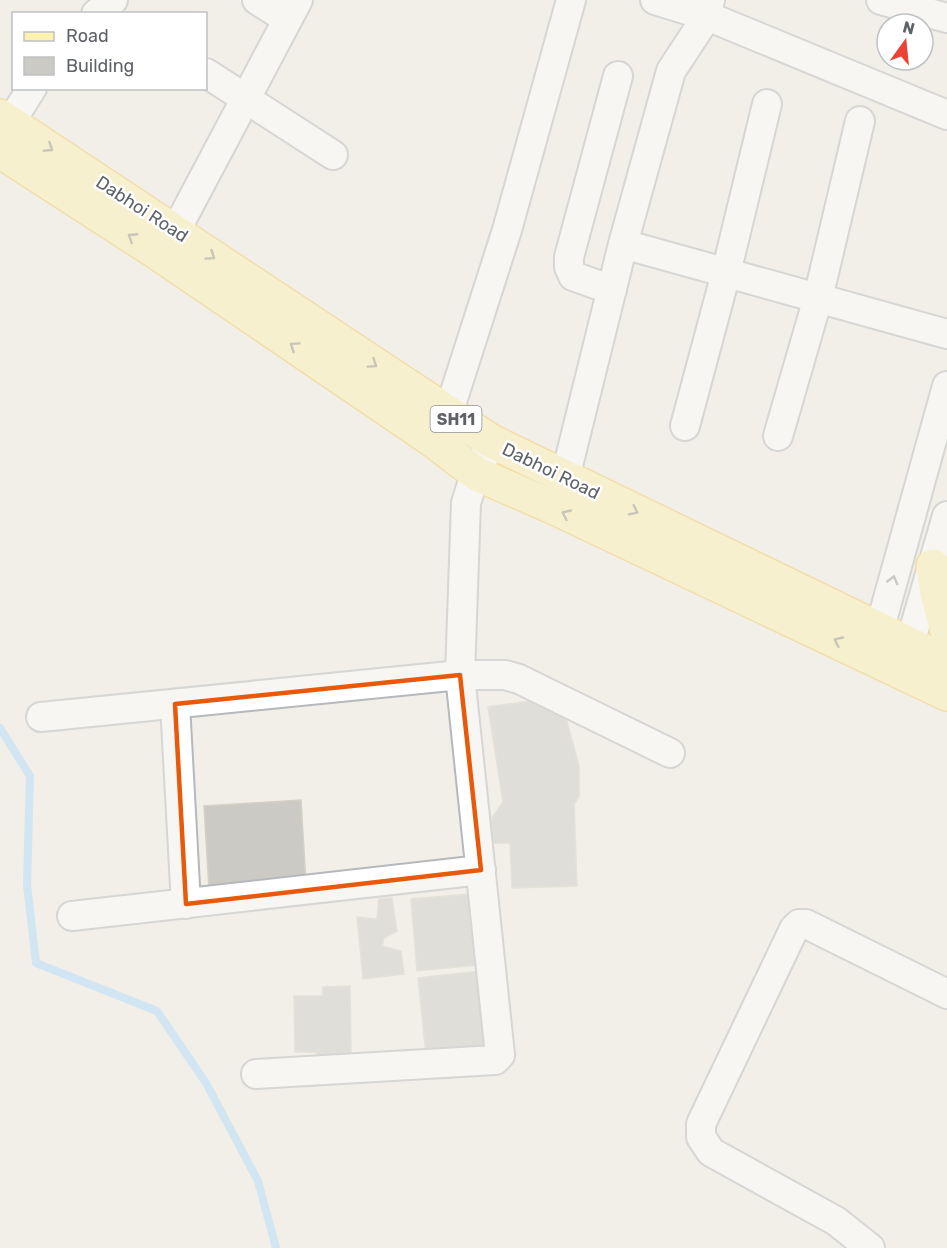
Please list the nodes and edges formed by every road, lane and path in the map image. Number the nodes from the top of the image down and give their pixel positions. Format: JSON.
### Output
{"nodes":[{"id":1,"x":112,"y":0,"type":"edge"},
{"id":2,"x":257,"y":0,"type":"edge"},
{"id":3,"x":571,"y":0,"type":"edge"},
{"id":4,"x":655,"y":0,"type":"edge"},
{"id":5,"x":881,"y":0,"type":"edge"},
{"id":6,"x":709,"y":8,"type":"edge"},
{"id":7,"x":292,"y":10,"type":"edge"},
{"id":8,"x":98,"y":12,"type":"edge"},
{"id":9,"x":947,"y":18,"type":"edge"},
{"id":10,"x":207,"y":74,"type":"edge"},
{"id":11,"x":618,"y":75,"type":"dead end"},
{"id":12,"x":31,"y":90,"type":"edge"},
{"id":13,"x":245,"y":98,"type":"junction"},
{"id":14,"x":768,"y":104,"type":"dead end"},
{"id":15,"x":947,"y":115,"type":"edge"},
{"id":16,"x":860,"y":121,"type":"dead end"},
{"id":17,"x":3,"y":130,"type":"edge"},
{"id":18,"x":333,"y":155,"type":"dead end"},
{"id":19,"x":167,"y":243,"type":"junction"},
{"id":20,"x":623,"y":244,"type":"junction"},
{"id":21,"x":726,"y":273,"type":"junction"},
{"id":22,"x":612,"y":290,"type":"junction"},
{"id":23,"x":818,"y":298,"type":"junction"},
{"id":24,"x":947,"y":334,"type":"edge"},
{"id":25,"x":947,"y":386,"type":"edge"},
{"id":26,"x":448,"y":414,"type":"junction"},
{"id":27,"x":685,"y":426,"type":"dead end"},
{"id":28,"x":778,"y":436,"type":"dead end"},
{"id":29,"x":491,"y":441,"type":"junction"},
{"id":30,"x":477,"y":474,"type":"junction"},
{"id":31,"x":565,"y":478,"type":"junction"},
{"id":32,"x":947,"y":516,"type":"edge"},
{"id":33,"x":933,"y":566,"type":"junction"},
{"id":34,"x":947,"y":630,"type":"edge"},
{"id":35,"x":875,"y":644,"type":"junction"},
{"id":36,"x":906,"y":658,"type":"junction"},
{"id":37,"x":947,"y":662,"type":"edge"},
{"id":38,"x":460,"y":675,"type":"junction"},
{"id":39,"x":947,"y":693,"type":"edge"},
{"id":40,"x":175,"y":704,"type":"junction"},
{"id":41,"x":41,"y":717,"type":"dead end"},
{"id":42,"x":670,"y":753,"type":"dead end"},
{"id":43,"x":481,"y":870,"type":"junction"},
{"id":44,"x":186,"y":904,"type":"junction"},
{"id":45,"x":72,"y":916,"type":"dead end"},
{"id":46,"x":947,"y":994,"type":"edge"},
{"id":47,"x":256,"y":1074,"type":"dead end"},
{"id":48,"x":870,"y":1248,"type":"edge"}],
"edges":[{"from":1,"to":8,"type":"street"},
{"from":2,"to":7,"type":"street"},
{"from":3,"to":26,"type":"street"},
{"from":4,"to":6,"type":"street"},
{"from":5,"to":9,"type":"street"},
{"from":6,"to":15,"type":"street"},
{"from":6,"to":20,"type":"street"},
{"from":7,"to":13,"type":"street"},
{"from":10,"to":13,"type":"street"},
{"from":11,"to":22,"type":"street"},
{"from":12,"to":17,"type":"street"},
{"from":13,"to":18,"type":"street"},
{"from":13,"to":19,"type":"street"},
{"from":14,"to":21,"type":"street"},
{"from":16,"to":23,"type":"street"},
{"from":17,"to":19,"type":"main road","name":"Dabhoi Road","number":"SH11"},
{"from":19,"to":26,"type":"main road","name":"Dabhoi Road","number":"SH11","one_way":true},
{"from":30,"to":19,"type":"main road","name":"Dabhoi Road","number":"SH11","one_way":true},
{"from":20,"to":21,"type":"street"},
{"from":20,"to":22,"type":"street"},
{"from":21,"to":23,"type":"street"},
{"from":21,"to":27,"type":"street"},
{"from":22,"to":31,"type":"street"},
{"from":23,"to":24,"type":"street"},
{"from":23,"to":28,"type":"street"},
{"from":35,"to":25,"type":"street","one_way":true},
{"from":26,"to":29,"type":"main road","name":"Dabhoi Road","number":"SH11"},
{"from":29,"to":30,"type":"street"},
{"from":29,"to":31,"type":"main road","name":"Dabhoi Road","number":"SH11"},
{"from":35,"to":30,"type":"main road","name":"Dabhoi Road","number":"SH11","one_way":true},
{"from":30,"to":38,"type":"street"},
{"from":31,"to":35,"type":"main road","name":"Dabhoi Road","number":"SH11","one_way":true},
{"from":32,"to":33,"type":"street"},
{"from":33,"to":34,"type":"main road"},
{"from":33,"to":36,"type":"street"},
{"from":35,"to":36,"type":"main road","name":"Dabhoi Road","number":"SH11"},
{"from":36,"to":37,"type":"main road","name":"Dabhoi Road","number":"SH11"},
{"from":36,"to":39,"type":"main road","name":"Dabhoi Road","number":"SH11"},
{"from":38,"to":40,"type":"street"},
{"from":38,"to":42,"type":"street"},
{"from":38,"to":43,"type":"street"},
{"from":40,"to":41,"type":"street"},
{"from":40,"to":44,"type":"street"},
{"from":43,"to":44,"type":"street"},
{"from":43,"to":47,"type":"street"},
{"from":44,"to":45,"type":"street"},
{"from":46,"to":48,"type":"street"}]}
